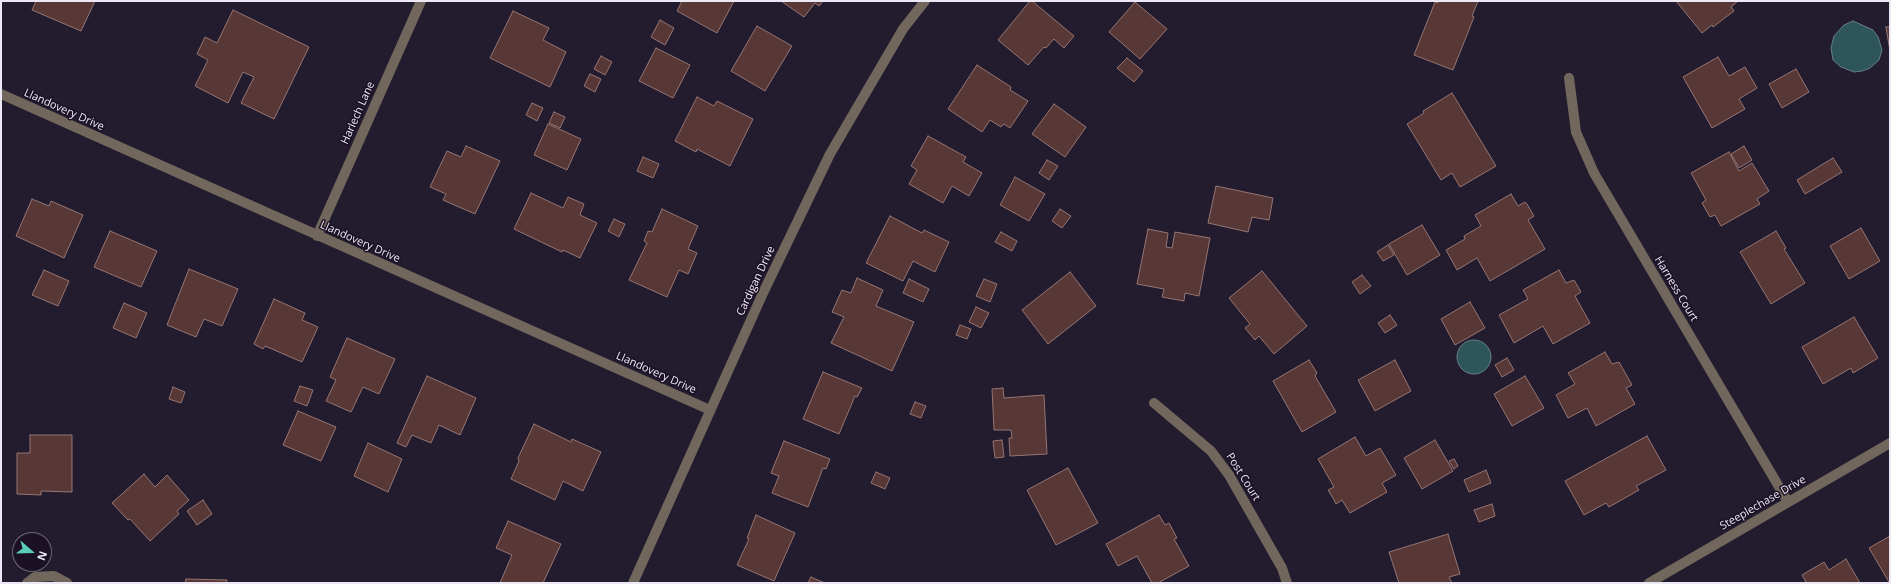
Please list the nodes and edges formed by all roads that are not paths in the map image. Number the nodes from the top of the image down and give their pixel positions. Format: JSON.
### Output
{"nodes":[{"id":1,"x":422,"y":1,"type":"edge"},
{"id":2,"x":925,"y":1,"type":"edge"},
{"id":3,"x":1569,"y":78,"type":"dead end"},
{"id":4,"x":1,"y":94,"type":"edge"},
{"id":5,"x":317,"y":236,"type":"junction"},
{"id":6,"x":1154,"y":403,"type":"dead end"},
{"id":7,"x":710,"y":410,"type":"junction"},
{"id":8,"x":1890,"y":443,"type":"edge"},
{"id":9,"x":1788,"y":502,"type":"junction"},
{"id":10,"x":27,"y":583,"type":"edge"},
{"id":11,"x":67,"y":583,"type":"edge"},
{"id":12,"x":633,"y":583,"type":"edge"},
{"id":13,"x":1287,"y":583,"type":"edge"},
{"id":14,"x":1649,"y":583,"type":"edge"}],
"edges":[{"from":1,"to":5,"type":"street","name":"Harlech Lane"},
{"from":2,"to":7,"type":"street","name":"Cardigan Drive"},
{"from":3,"to":9,"type":"street","name":"Harness Court"},
{"from":4,"to":5,"type":"street","name":"Llandovery Drive"},
{"from":5,"to":7,"type":"street","name":"Llandovery Drive"},
{"from":6,"to":13,"type":"street","name":"Post Court"},
{"from":7,"to":12,"type":"street","name":"Cardigan Drive"},
{"from":8,"to":9,"type":"street","name":"Steeplechase Drive"},
{"from":9,"to":14,"type":"street","name":"Steeplechase Drive"},
{"from":10,"to":11,"type":"street"}]}
